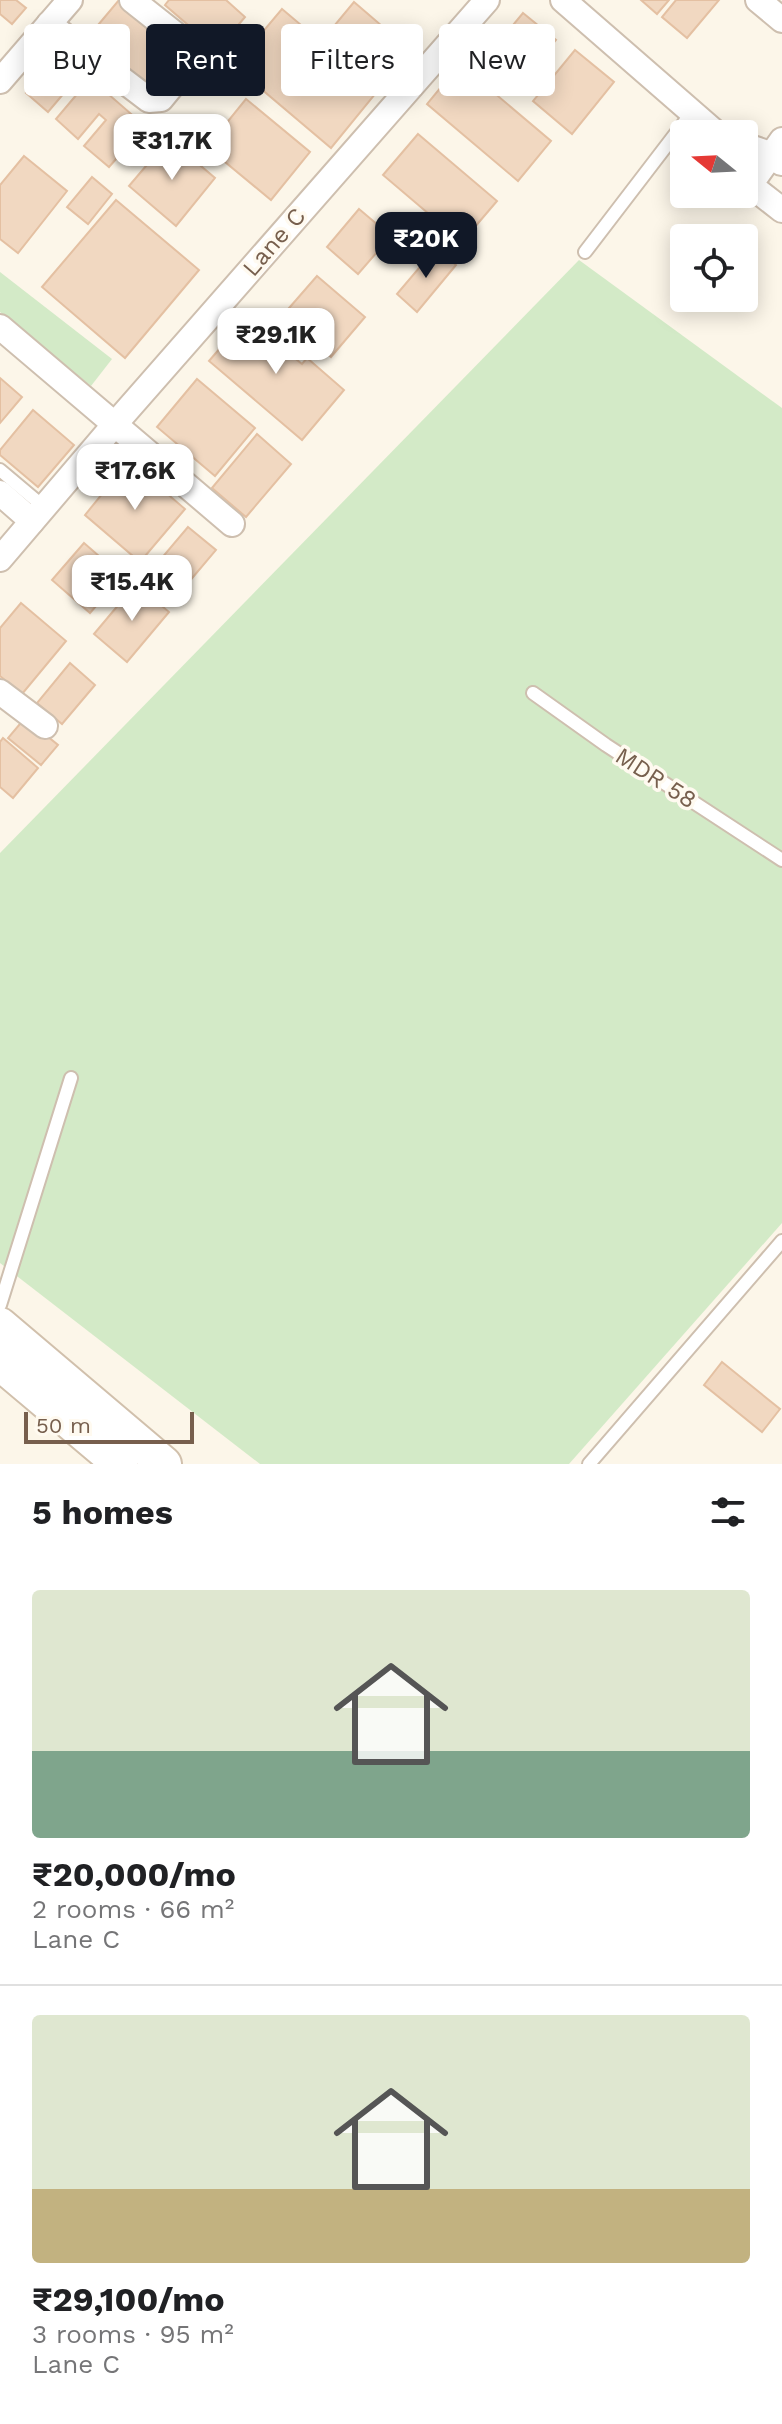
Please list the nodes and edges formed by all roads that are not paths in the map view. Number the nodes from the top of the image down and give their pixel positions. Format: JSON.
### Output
{"nodes":[{"id":1,"x":70,"y":0,"type":"edge"},
{"id":2,"x":132,"y":0,"type":"edge"},
{"id":3,"x":487,"y":0,"type":"edge"},
{"id":4,"x":563,"y":0,"type":"edge"},
{"id":5,"x":758,"y":0,"type":"edge"},
{"id":6,"x":782,"y":20,"type":"edge"},
{"id":7,"x":49,"y":24,"type":"edge"},
{"id":8,"x":24,"y":53,"type":"edge"},
{"id":9,"x":0,"y":81,"type":"edge"},
{"id":10,"x":130,"y":86,"type":"edge"},
{"id":11,"x":693,"y":111,"type":"junction"},
{"id":12,"x":702,"y":120,"type":"edge"},
{"id":13,"x":758,"y":148,"type":"edge"},
{"id":14,"x":778,"y":153,"type":"edge"},
{"id":15,"x":758,"y":170,"type":"edge"},
{"id":16,"x":758,"y":189,"type":"edge"},
{"id":17,"x":782,"y":210,"type":"edge"},
{"id":18,"x":585,"y":252,"type":"dead end"},
{"id":19,"x":0,"y":327,"type":"edge"},
{"id":20,"x":115,"y":424,"type":"junction"},
{"id":21,"x":0,"y":470,"type":"edge"},
{"id":22,"x":0,"y":493,"type":"edge"},
{"id":23,"x":38,"y":514,"type":"junction"},
{"id":24,"x":232,"y":524,"type":"dead end"},
{"id":25,"x":0,"y":559,"type":"edge"},
{"id":26,"x":0,"y":692,"type":"edge"},
{"id":27,"x":533,"y":693,"type":"dead end"},
{"id":28,"x":45,"y":726,"type":"dead end"},
{"id":29,"x":782,"y":860,"type":"edge"},
{"id":30,"x":71,"y":1078,"type":"dead end"},
{"id":31,"x":782,"y":1241,"type":"edge"},
{"id":32,"x":0,"y":1305,"type":"edge"},
{"id":33,"x":0,"y":1325,"type":"edge"},
{"id":34,"x":0,"y":1363,"type":"edge"},
{"id":35,"x":120,"y":1464,"type":"edge"},
{"id":36,"x":164,"y":1464,"type":"edge"},
{"id":37,"x":589,"y":1464,"type":"edge"}],
"edges":[{"from":1,"to":7,"type":"street"},
{"from":2,"to":10,"type":"street"},
{"from":3,"to":20,"type":"street","name":"Lane C"},
{"from":4,"to":11,"type":"street"},
{"from":5,"to":6,"type":"street"},
{"from":8,"to":9,"type":"street"},
{"from":11,"to":12,"type":"street"},
{"from":11,"to":18,"type":"lane"},
{"from":13,"to":14,"type":"street"},
{"from":14,"to":15,"type":"street"},
{"from":16,"to":17,"type":"street"},
{"from":19,"to":20,"type":"street"},
{"from":20,"to":23,"type":"street","name":"Lane C"},
{"from":20,"to":24,"type":"street"},
{"from":21,"to":23,"type":"lane"},
{"from":22,"to":23,"type":"street"},
{"from":23,"to":25,"type":"street","name":"Lane C"},
{"from":26,"to":28,"type":"street"},
{"from":27,"to":29,"type":"lane","name":"MDR 58"},
{"from":30,"to":32,"type":"lane"},
{"from":31,"to":37,"type":"lane"},
{"from":33,"to":36,"type":"main road"},
{"from":34,"to":35,"type":"main road"}]}
